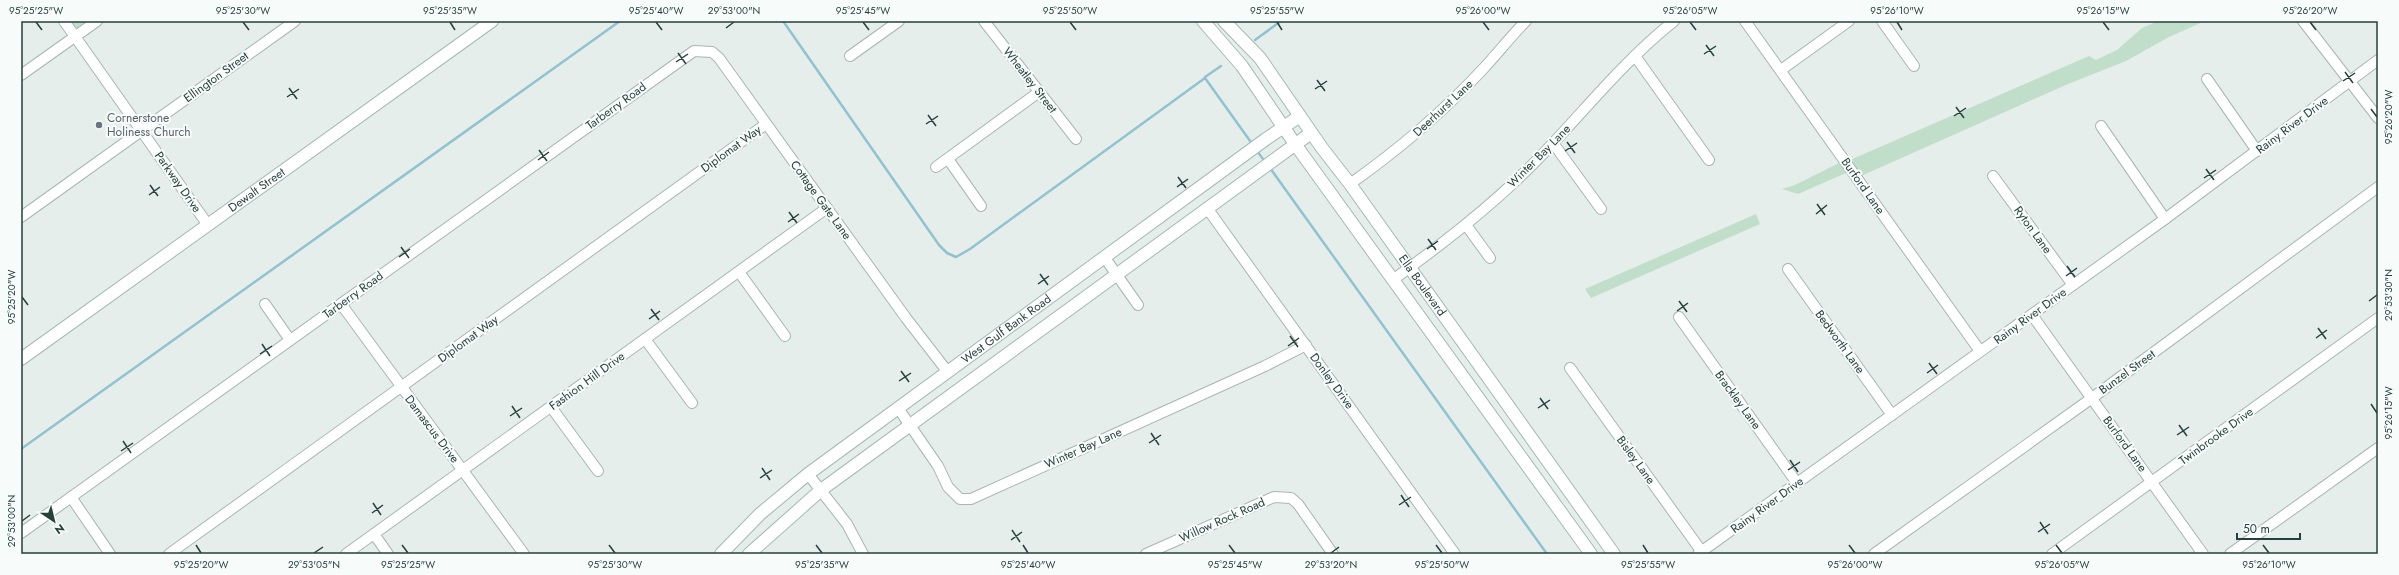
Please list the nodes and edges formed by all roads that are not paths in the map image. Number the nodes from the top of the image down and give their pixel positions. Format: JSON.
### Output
{"nodes":[{"id":1,"x":64,"y":21,"type":"edge"},
{"id":2,"x":97,"y":21,"type":"edge"},
{"id":3,"x":295,"y":21,"type":"edge"},
{"id":4,"x":492,"y":21,"type":"edge"},
{"id":5,"x":899,"y":21,"type":"edge"},
{"id":6,"x":984,"y":21,"type":"edge"},
{"id":7,"x":1203,"y":21,"type":"edge"},
{"id":8,"x":1224,"y":21,"type":"edge"},
{"id":9,"x":1526,"y":21,"type":"edge"},
{"id":10,"x":1674,"y":21,"type":"edge"},
{"id":11,"x":1745,"y":21,"type":"edge"},
{"id":12,"x":1849,"y":21,"type":"edge"},
{"id":13,"x":1882,"y":21,"type":"edge"},
{"id":14,"x":2303,"y":21,"type":"edge"},
{"id":15,"x":75,"y":37,"type":"junction"},
{"id":16,"x":850,"y":56,"type":"dead end"},
{"id":17,"x":1635,"y":56,"type":"junction"},
{"id":18,"x":685,"y":57,"type":"joint"},
{"id":19,"x":2378,"y":60,"type":"edge"},
{"id":20,"x":1914,"y":66,"type":"dead end"},
{"id":21,"x":1781,"y":70,"type":"junction"},
{"id":22,"x":21,"y":75,"type":"edge"},
{"id":23,"x":2207,"y":79,"type":"dead end"},
{"id":24,"x":2350,"y":82,"type":"junction"},
{"id":25,"x":1039,"y":92,"type":"junction"},
{"id":26,"x":1300,"y":116,"type":"junction"},
{"id":27,"x":2378,"y":118,"type":"edge"},
{"id":28,"x":766,"y":124,"type":"junction"},
{"id":29,"x":2101,"y":126,"type":"dead end"},
{"id":30,"x":1283,"y":127,"type":"junction"},
{"id":31,"x":143,"y":130,"type":"junction"},
{"id":32,"x":1311,"y":133,"type":"junction"},
{"id":33,"x":1076,"y":139,"type":"dead end"},
{"id":34,"x":1553,"y":143,"type":"junction"},
{"id":35,"x":1295,"y":144,"type":"junction"},
{"id":36,"x":2257,"y":151,"type":"junction"},
{"id":37,"x":948,"y":159,"type":"junction"},
{"id":38,"x":1709,"y":160,"type":"dead end"},
{"id":39,"x":936,"y":168,"type":"dead end"},
{"id":40,"x":1993,"y":176,"type":"dead end"},
{"id":41,"x":1350,"y":184,"type":"junction"},
{"id":42,"x":2378,"y":187,"type":"edge"},
{"id":43,"x":981,"y":206,"type":"dead end"},
{"id":44,"x":827,"y":208,"type":"junction"},
{"id":45,"x":1207,"y":208,"type":"junction"},
{"id":46,"x":1600,"y":209,"type":"dead end"},
{"id":47,"x":21,"y":217,"type":"edge"},
{"id":48,"x":2165,"y":219,"type":"junction"},
{"id":49,"x":208,"y":225,"type":"junction"},
{"id":50,"x":1466,"y":225,"type":"junction"},
{"id":51,"x":1104,"y":258,"type":"junction"},
{"id":52,"x":1490,"y":258,"type":"dead end"},
{"id":53,"x":1409,"y":268,"type":"junction"},
{"id":54,"x":1788,"y":270,"type":"dead end"},
{"id":55,"x":739,"y":272,"type":"junction"},
{"id":56,"x":1116,"y":274,"type":"junction"},
{"id":57,"x":1394,"y":279,"type":"junction"},
{"id":58,"x":2072,"y":285,"type":"junction"},
{"id":59,"x":265,"y":304,"type":"dead end"},
{"id":60,"x":341,"y":304,"type":"junction"},
{"id":61,"x":1138,"y":305,"type":"dead end"},
{"id":62,"x":2032,"y":315,"type":"junction"},
{"id":63,"x":1679,"y":317,"type":"dead end"},
{"id":64,"x":2378,"y":318,"type":"edge"},
{"id":65,"x":785,"y":336,"type":"dead end"},
{"id":66,"x":290,"y":340,"type":"junction"},
{"id":67,"x":645,"y":340,"type":"junction"},
{"id":68,"x":1306,"y":345,"type":"junction"},
{"id":69,"x":1980,"y":351,"type":"junction"},
{"id":70,"x":21,"y":359,"type":"edge"},
{"id":71,"x":1570,"y":368,"type":"dead end"},
{"id":72,"x":947,"y":371,"type":"junction"},
{"id":73,"x":401,"y":387,"type":"junction"},
{"id":74,"x":2092,"y":398,"type":"junction"},
{"id":75,"x":692,"y":403,"type":"dead end"},
{"id":76,"x":551,"y":407,"type":"junction"},
{"id":77,"x":898,"y":408,"type":"junction"},
{"id":78,"x":1892,"y":415,"type":"junction"},
{"id":79,"x":910,"y":424,"type":"junction"},
{"id":80,"x":2378,"y":448,"type":"edge"},
{"id":81,"x":463,"y":470,"type":"junction"},
{"id":82,"x":598,"y":471,"type":"dead end"},
{"id":83,"x":808,"y":474,"type":"junction"},
{"id":84,"x":1797,"y":483,"type":"junction"},
{"id":85,"x":2152,"y":483,"type":"junction"},
{"id":86,"x":821,"y":490,"type":"junction"},
{"id":87,"x":71,"y":497,"type":"junction"},
{"id":88,"x":21,"y":533,"type":"edge"},
{"id":89,"x":374,"y":534,"type":"junction"},
{"id":90,"x":1700,"y":553,"type":"edge"},
{"id":91,"x":110,"y":554,"type":"edge"},
{"id":92,"x":169,"y":554,"type":"edge"},
{"id":93,"x":346,"y":554,"type":"edge"},
{"id":94,"x":388,"y":554,"type":"edge"},
{"id":95,"x":524,"y":554,"type":"edge"},
{"id":96,"x":721,"y":554,"type":"edge"},
{"id":97,"x":749,"y":554,"type":"edge"},
{"id":98,"x":863,"y":554,"type":"edge"},
{"id":99,"x":1146,"y":554,"type":"edge"},
{"id":100,"x":1333,"y":554,"type":"edge"},
{"id":101,"x":1455,"y":554,"type":"edge"},
{"id":102,"x":1591,"y":554,"type":"edge"},
{"id":103,"x":1614,"y":554,"type":"edge"},
{"id":104,"x":1874,"y":554,"type":"edge"},
{"id":105,"x":2052,"y":554,"type":"edge"},
{"id":106,"x":2203,"y":554,"type":"edge"},
{"id":107,"x":2230,"y":554,"type":"edge"}],
"edges":[{"from":1,"to":15,"type":"street","name":"Parkway Drive"},
{"from":2,"to":15,"type":"street"},
{"from":3,"to":31,"type":"street","name":"Ellington Street"},
{"from":4,"to":49,"type":"main road","name":"Dewalt Street"},
{"from":5,"to":16,"type":"street"},
{"from":6,"to":25,"type":"street","name":"Wheatley Street"},
{"from":7,"to":30,"type":"main road","name":"Ella Boulevard"},
{"from":8,"to":26,"type":"main road","name":"Ella Boulevard"},
{"from":9,"to":41,"type":"street","name":"Deerhurst Lane"},
{"from":10,"to":17,"type":"street","name":"Winter Bay Lane"},
{"from":11,"to":21,"type":"street","name":"Burford Lane"},
{"from":12,"to":21,"type":"street"},
{"from":13,"to":20,"type":"street"},
{"from":14,"to":24,"type":"street"},
{"from":15,"to":22,"type":"street"},
{"from":15,"to":31,"type":"street","name":"Parkway Drive"},
{"from":17,"to":34,"type":"street","name":"Winter Bay Lane"},
{"from":17,"to":38,"type":"street"},
{"from":18,"to":28,"type":"street","name":"Cottage Gate Lane"},
{"from":18,"to":60,"type":"street","name":"Tarberry Road"},
{"from":19,"to":24,"type":"street","name":"Rainy River Drive"},
{"from":21,"to":69,"type":"street","name":"Burford Lane"},
{"from":23,"to":36,"type":"street"},
{"from":24,"to":27,"type":"street"},
{"from":24,"to":36,"type":"street","name":"Rainy River Drive"},
{"from":25,"to":33,"type":"street","name":"Wheatley Street"},
{"from":25,"to":37,"type":"street"},
{"from":26,"to":30,"type":"main road","name":"West Gulf Bank Road"},
{"from":26,"to":32,"type":"main road","name":"Ella Boulevard"},
{"from":28,"to":44,"type":"street","name":"Cottage Gate Lane"},
{"from":28,"to":73,"type":"street","name":"Diplomat Way"},
{"from":29,"to":48,"type":"street"},
{"from":30,"to":35,"type":"main road","name":"Ella Boulevard"},
{"from":30,"to":51,"type":"main road","name":"West Gulf Bank Road"},
{"from":31,"to":47,"type":"street","name":"Ellington Street"},
{"from":31,"to":49,"type":"street","name":"Parkway Drive"},
{"from":32,"to":35,"type":"main road","name":"West Gulf Bank Road"},
{"from":32,"to":41,"type":"main road","name":"Ella Boulevard"},
{"from":34,"to":46,"type":"street"},
{"from":34,"to":50,"type":"street","name":"Winter Bay Lane"},
{"from":35,"to":45,"type":"main road","name":"West Gulf Bank Road"},
{"from":35,"to":57,"type":"main road","name":"Ella Boulevard"},
{"from":36,"to":48,"type":"street","name":"Rainy River Drive"},
{"from":37,"to":39,"type":"street"},
{"from":37,"to":43,"type":"street"},
{"from":40,"to":58,"type":"street","name":"Ryton Lane"},
{"from":41,"to":53,"type":"main road","name":"Ella Boulevard"},
{"from":42,"to":74,"type":"street","name":"Bunzel Street"},
{"from":44,"to":55,"type":"street","name":"Fashion Hill Drive"},
{"from":44,"to":72,"type":"street","name":"Cottage Gate Lane"},
{"from":45,"to":56,"type":"main road","name":"West Gulf Bank Road"},
{"from":45,"to":68,"type":"street","name":"Donley Drive"},
{"from":48,"to":58,"type":"street","name":"Rainy River Drive"},
{"from":49,"to":70,"type":"main road","name":"Dewalt Street"},
{"from":50,"to":52,"type":"street"},
{"from":50,"to":53,"type":"street","name":"Winter Bay Lane"},
{"from":51,"to":56,"type":"street"},
{"from":51,"to":72,"type":"main road","name":"West Gulf Bank Road"},
{"from":53,"to":57,"type":"street","name":"Winter Bay Lane"},
{"from":53,"to":103,"type":"main road","name":"Ella Boulevard"},
{"from":54,"to":78,"type":"street","name":"Bedworth Lane"},
{"from":55,"to":65,"type":"street"},
{"from":55,"to":67,"type":"street","name":"Fashion Hill Drive"},
{"from":56,"to":61,"type":"street"},
{"from":56,"to":79,"type":"main road","name":"West Gulf Bank Road"},
{"from":57,"to":102,"type":"main road","name":"Ella Boulevard"},
{"from":58,"to":62,"type":"street","name":"Rainy River Drive"},
{"from":59,"to":66,"type":"street"},
{"from":60,"to":66,"type":"street","name":"Tarberry Road"},
{"from":60,"to":73,"type":"street","name":"Damascus Drive"},
{"from":62,"to":69,"type":"street","name":"Rainy River Drive"},
{"from":62,"to":74,"type":"street","name":"Burford Lane"},
{"from":63,"to":84,"type":"street","name":"Brackley Lane"},
{"from":64,"to":85,"type":"street","name":"Twinbrooke Drive"},
{"from":66,"to":87,"type":"street","name":"Tarberry Road"},
{"from":67,"to":75,"type":"street"},
{"from":67,"to":76,"type":"street","name":"Fashion Hill Drive"},
{"from":68,"to":79,"type":"street","name":"Winter Bay Lane"},
{"from":68,"to":101,"type":"street","name":"Donley Drive"},
{"from":69,"to":78,"type":"street","name":"Rainy River Drive"},
{"from":71,"to":90,"type":"street","name":"Bisley Lane"},
{"from":72,"to":77,"type":"main road","name":"West Gulf Bank Road"},
{"from":73,"to":81,"type":"street","name":"Damascus Drive"},
{"from":73,"to":92,"type":"street","name":"Diplomat Way"},
{"from":74,"to":85,"type":"street","name":"Burford Lane"},
{"from":74,"to":104,"type":"street","name":"Bunzel Street"},
{"from":76,"to":81,"type":"street","name":"Fashion Hill Drive"},
{"from":76,"to":82,"type":"street"},
{"from":77,"to":79,"type":"street","name":"Winter Bay Lane"},
{"from":77,"to":83,"type":"main road","name":"West Gulf Bank Road"},
{"from":78,"to":84,"type":"street","name":"Rainy River Drive"},
{"from":79,"to":86,"type":"main road","name":"West Gulf Bank Road"},
{"from":80,"to":107,"type":"street"},
{"from":81,"to":89,"type":"street","name":"Fashion Hill Drive"},
{"from":81,"to":95,"type":"street","name":"Damascus Drive"},
{"from":83,"to":86,"type":"street"},
{"from":83,"to":96,"type":"main road","name":"West Gulf Bank Road"},
{"from":84,"to":90,"type":"street","name":"Rainy River Drive"},
{"from":85,"to":105,"type":"street","name":"Twinbrooke Drive"},
{"from":85,"to":106,"type":"street","name":"Burford Lane"},
{"from":86,"to":97,"type":"main road","name":"West Gulf Bank Road"},
{"from":86,"to":98,"type":"street"},
{"from":87,"to":88,"type":"street","name":"Tarberry Road"},
{"from":87,"to":91,"type":"street"},
{"from":89,"to":93,"type":"street","name":"Fashion Hill Drive"},
{"from":89,"to":94,"type":"street"},
{"from":99,"to":100,"type":"street","name":"Willow Rock Road"}]}
